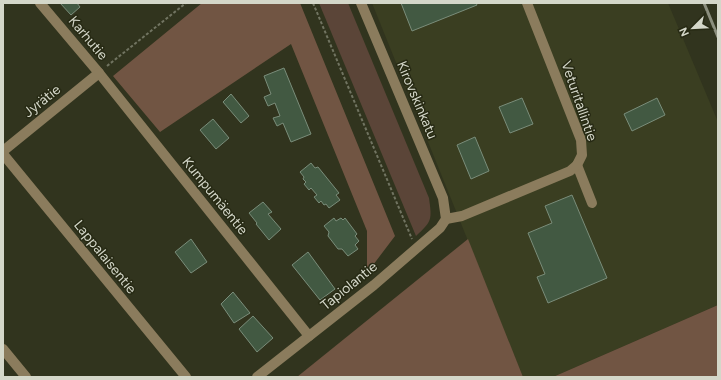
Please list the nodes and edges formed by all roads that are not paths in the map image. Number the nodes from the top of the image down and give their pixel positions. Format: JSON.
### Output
{"nodes":[{"id":1,"x":40,"y":3,"type":"edge"},
{"id":2,"x":361,"y":3,"type":"edge"},
{"id":3,"x":527,"y":3,"type":"edge"},
{"id":4,"x":99,"y":73,"type":"junction"},
{"id":5,"x":3,"y":151,"type":"edge"},
{"id":6,"x":3,"y":154,"type":"edge"},
{"id":7,"x":577,"y":165,"type":"junction"},
{"id":8,"x":592,"y":203,"type":"dead end"},
{"id":9,"x":446,"y":219,"type":"junction"},
{"id":10,"x":310,"y":336,"type":"junction"},
{"id":11,"x":3,"y":349,"type":"edge"},
{"id":12,"x":26,"y":377,"type":"edge"},
{"id":13,"x":186,"y":377,"type":"edge"},
{"id":14,"x":257,"y":377,"type":"edge"}],
"edges":[{"from":1,"to":4,"type":"street","name":"Karhutie"},
{"from":2,"to":9,"type":"street","name":"Kirovskinkatu"},
{"from":3,"to":7,"type":"street","name":"Veturitallintie"},
{"from":4,"to":5,"type":"street","name":"Jyrätie"},
{"from":4,"to":10,"type":"street","name":"Kumpumäentie"},
{"from":6,"to":13,"type":"street","name":"Lappalaisentie"},
{"from":7,"to":8,"type":"street"},
{"from":7,"to":9,"type":"street"},
{"from":9,"to":10,"type":"street","name":"Tapiolantie"},
{"from":10,"to":14,"type":"street","name":"Tapiolantie"},
{"from":11,"to":12,"type":"street"}]}
